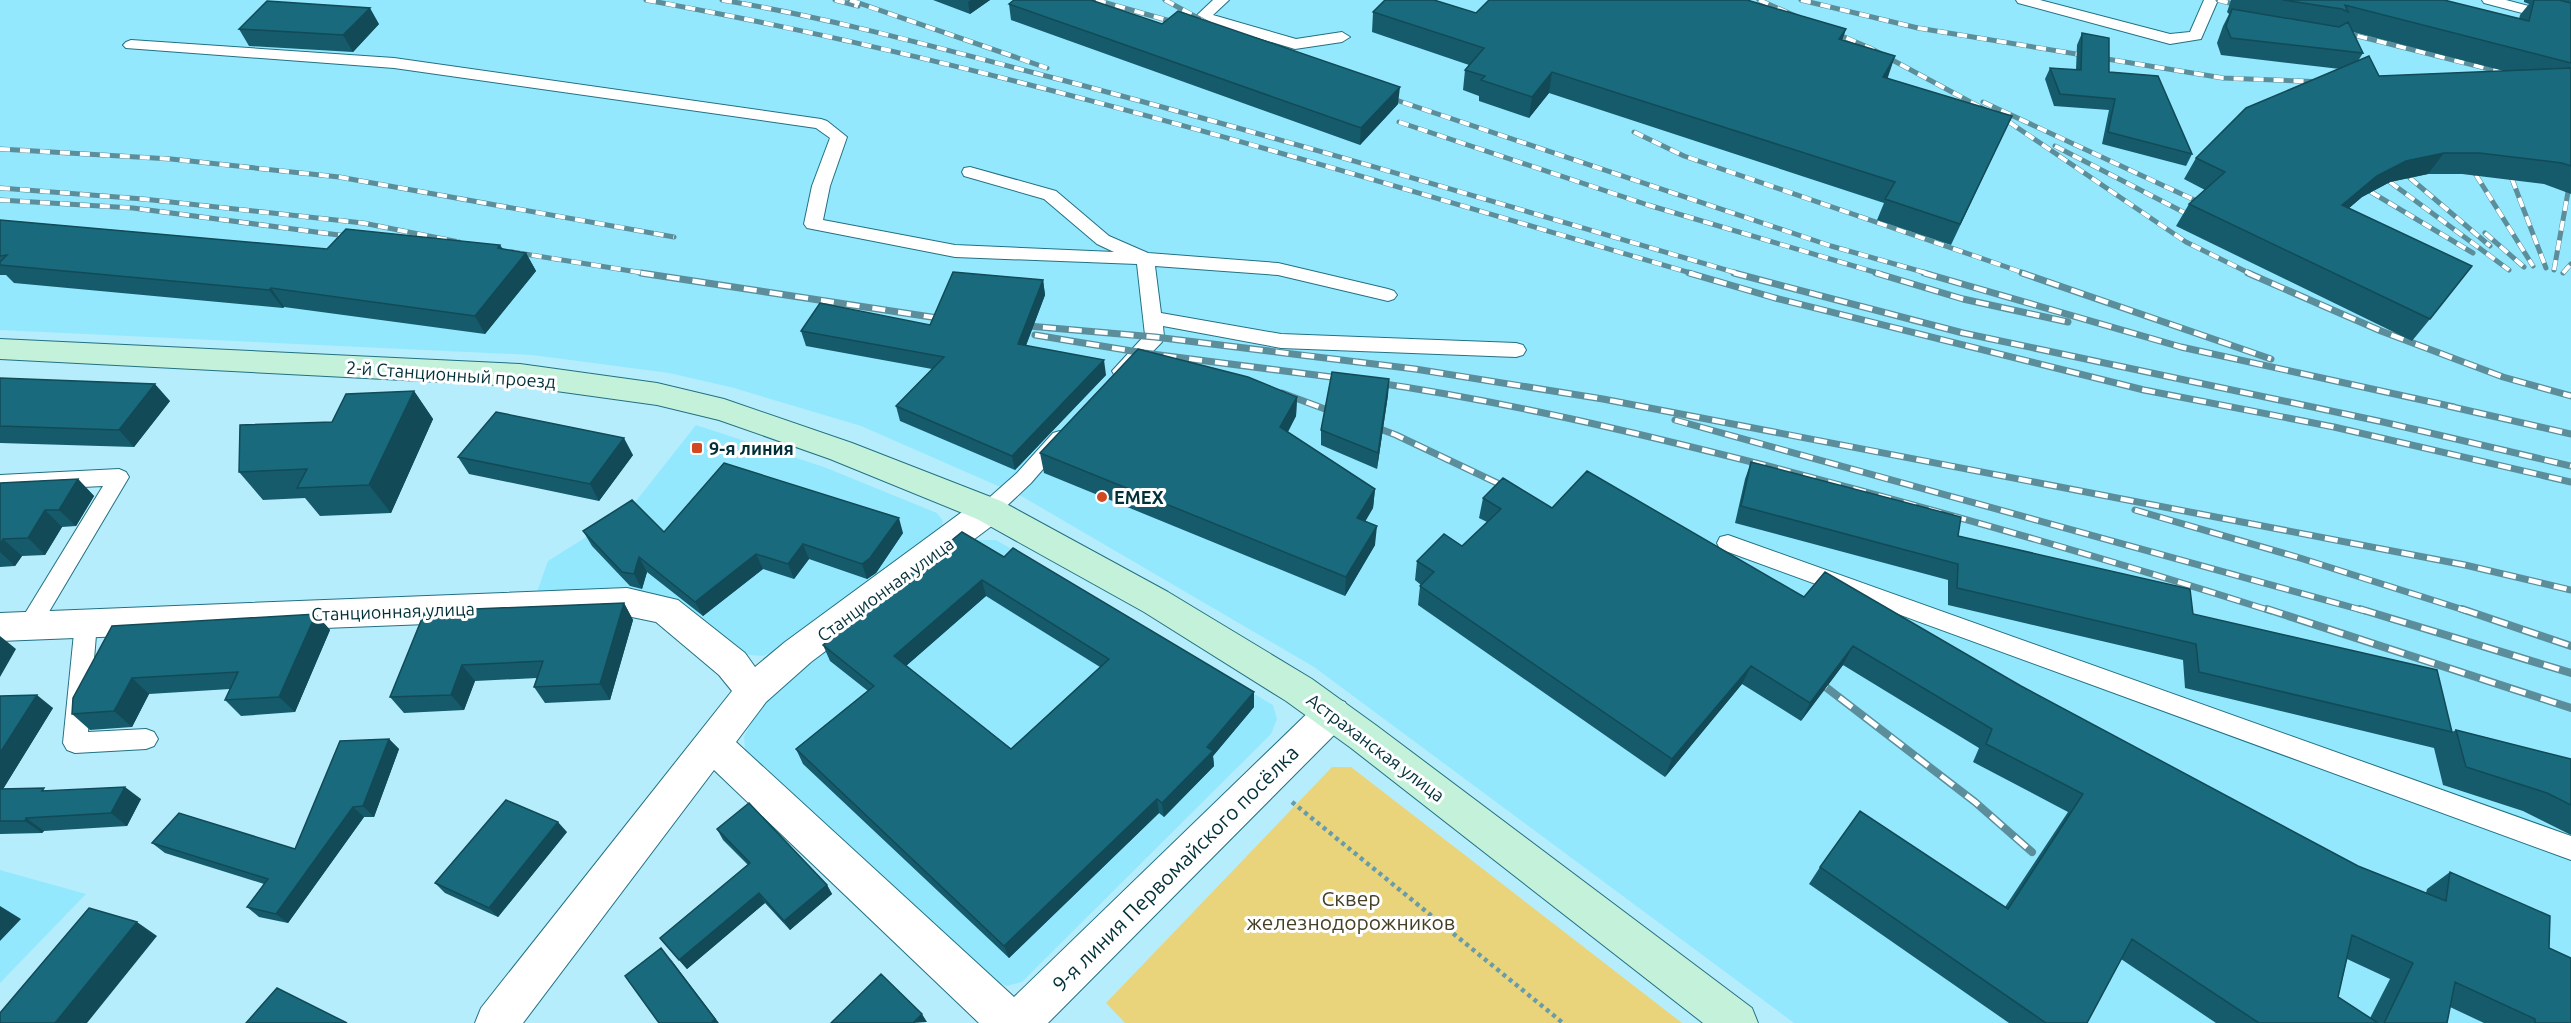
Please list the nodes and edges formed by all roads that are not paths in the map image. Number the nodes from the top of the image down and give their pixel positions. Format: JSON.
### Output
{"nodes":[{"id":1,"x":1222,"y":0,"type":"edge"},
{"id":2,"x":2023,"y":0,"type":"edge"},
{"id":3,"x":2489,"y":0,"type":"edge"},
{"id":4,"x":2212,"y":8,"type":"edge"},
{"id":5,"x":2571,"y":22,"type":"edge"},
{"id":6,"x":1342,"y":37,"type":"dead end"},
{"id":7,"x":131,"y":45,"type":"dead end"},
{"id":8,"x":970,"y":172,"type":"dead end"},
{"id":9,"x":1145,"y":259,"type":"junction"},
{"id":10,"x":1388,"y":295,"type":"dead end"},
{"id":11,"x":1153,"y":318,"type":"junction"},
{"id":12,"x":0,"y":349,"type":"edge"},
{"id":13,"x":1516,"y":350,"type":"dead end"},
{"id":14,"x":1107,"y":387,"type":"edge"},
{"id":15,"x":1075,"y":421,"type":"edge"},
{"id":16,"x":0,"y":483,"type":"edge"},
{"id":17,"x":989,"y":510,"type":"junction"},
{"id":18,"x":1728,"y":543,"type":"dead end"},
{"id":19,"x":86,"y":623,"type":"junction"},
{"id":20,"x":15,"y":626,"type":"edge"},
{"id":21,"x":753,"y":691,"type":"junction"},
{"id":22,"x":1332,"y":713,"type":"junction"},
{"id":23,"x":146,"y":739,"type":"dead end"},
{"id":24,"x":713,"y":745,"type":"junction"},
{"id":25,"x":2571,"y":848,"type":"edge"},
{"id":26,"x":496,"y":1023,"type":"edge"},
{"id":27,"x":1010,"y":1023,"type":"edge"},
{"id":28,"x":1018,"y":1023,"type":"edge"},
{"id":29,"x":1737,"y":1023,"type":"edge"}],
"edges":[{"from":1,"to":6,"type":"lane"},
{"from":2,"to":4,"type":"lane"},
{"from":3,"to":5,"type":"lane"},
{"from":7,"to":9,"type":"lane"},
{"from":8,"to":9,"type":"lane"},
{"from":9,"to":10,"type":"lane"},
{"from":9,"to":11,"type":"lane"},
{"from":11,"to":13,"type":"lane"},
{"from":11,"to":14,"type":"lane"},
{"from":12,"to":17,"type":"main road","name":"2-й Станционный проезд"},
{"from":15,"to":17,"type":"lane"},
{"from":16,"to":20,"type":"lane"},
{"from":17,"to":21,"type":"street","name":"Станционная улица"},
{"from":17,"to":22,"type":"main road","name":"Астраханская улица"},
{"from":18,"to":25,"type":"lane"},
{"from":19,"to":20,"type":"street","name":"Станционная улица"},
{"from":19,"to":21,"type":"street","name":"Станционная улица"},
{"from":19,"to":23,"type":"lane"},
{"from":21,"to":24,"type":"street","name":"Станционная улица"},
{"from":22,"to":28,"type":"street","name":"9-я линия Первомайского посёлка"},
{"from":22,"to":29,"type":"main road","name":"Астраханская улица"},
{"from":24,"to":26,"type":"street","name":"Станционная улица"},
{"from":24,"to":27,"type":"street"}]}
